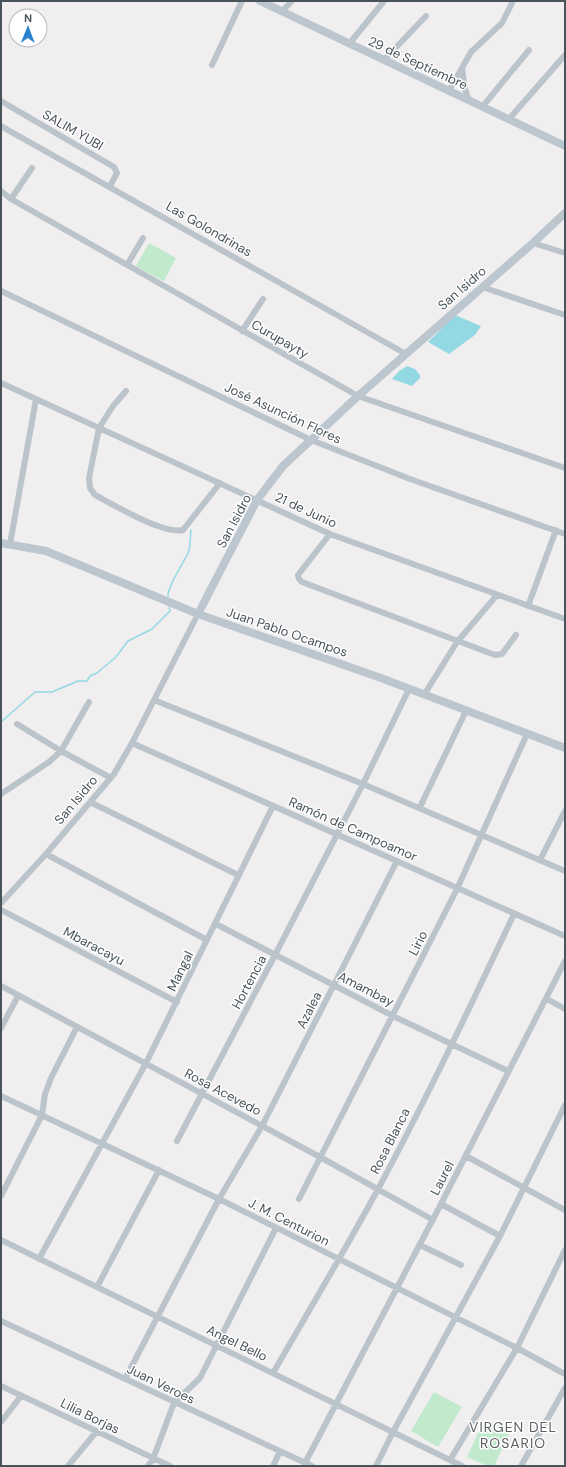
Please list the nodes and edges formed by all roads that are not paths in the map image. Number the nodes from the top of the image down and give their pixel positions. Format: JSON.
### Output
{"nodes":[{"id":1,"x":242,"y":1,"type":"edge"},
{"id":2,"x":260,"y":1,"type":"edge"},
{"id":3,"x":292,"y":1,"type":"edge"},
{"id":4,"x":384,"y":1,"type":"edge"},
{"id":5,"x":513,"y":1,"type":"edge"},
{"id":6,"x":281,"y":12,"type":"junction"},
{"id":7,"x":426,"y":16,"type":"dead end"},
{"id":8,"x":349,"y":44,"type":"junction"},
{"id":9,"x":529,"y":50,"type":"dead end"},
{"id":10,"x":565,"y":55,"type":"edge"},
{"id":11,"x":384,"y":60,"type":"junction"},
{"id":12,"x":212,"y":65,"type":"dead end"},
{"id":13,"x":462,"y":68,"type":"junction"},
{"id":14,"x":449,"y":91,"type":"junction"},
{"id":15,"x":1,"y":101,"type":"edge"},
{"id":16,"x":469,"y":101,"type":"junction"},
{"id":17,"x":483,"y":106,"type":"junction"},
{"id":18,"x":509,"y":119,"type":"junction"},
{"id":19,"x":1,"y":126,"type":"edge"},
{"id":20,"x":565,"y":146,"type":"edge"},
{"id":21,"x":32,"y":168,"type":"dead end"},
{"id":22,"x":110,"y":186,"type":"junction"},
{"id":23,"x":1,"y":191,"type":"edge"},
{"id":24,"x":11,"y":199,"type":"junction"},
{"id":25,"x":565,"y":212,"type":"edge"},
{"id":26,"x":143,"y":238,"type":"dead end"},
{"id":27,"x":533,"y":243,"type":"junction"},
{"id":28,"x":565,"y":253,"type":"edge"},
{"id":29,"x":127,"y":265,"type":"junction"},
{"id":30,"x":482,"y":287,"type":"junction"},
{"id":31,"x":1,"y":291,"type":"edge"},
{"id":32,"x":262,"y":299,"type":"dead end"},
{"id":33,"x":565,"y":315,"type":"edge"},
{"id":34,"x":242,"y":331,"type":"junction"},
{"id":35,"x":406,"y":354,"type":"junction"},
{"id":36,"x":1,"y":383,"type":"edge"},
{"id":37,"x":126,"y":391,"type":"dead end"},
{"id":38,"x":358,"y":396,"type":"junction"},
{"id":39,"x":36,"y":399,"type":"junction"},
{"id":40,"x":99,"y":428,"type":"junction"},
{"id":41,"x":311,"y":440,"type":"junction"},
{"id":42,"x":565,"y":468,"type":"edge"},
{"id":43,"x":220,"y":483,"type":"junction"},
{"id":44,"x":257,"y":500,"type":"junction"},
{"id":45,"x":556,"y":530,"type":"junction"},
{"id":46,"x":330,"y":534,"type":"junction"},
{"id":47,"x":565,"y":534,"type":"edge"},
{"id":48,"x":1,"y":543,"type":"edge"},
{"id":49,"x":10,"y":544,"type":"junction"},
{"id":50,"x":497,"y":595,"type":"junction"},
{"id":51,"x":528,"y":606,"type":"junction"},
{"id":52,"x":198,"y":614,"type":"junction"},
{"id":53,"x":565,"y":619,"type":"edge"},
{"id":54,"x":516,"y":635,"type":"dead end"},
{"id":55,"x":457,"y":642,"type":"junction"},
{"id":56,"x":409,"y":689,"type":"junction"},
{"id":57,"x":424,"y":695,"type":"junction"},
{"id":58,"x":154,"y":700,"type":"junction"},
{"id":59,"x":89,"y":702,"type":"dead end"},
{"id":60,"x":466,"y":711,"type":"junction"},
{"id":61,"x":17,"y":724,"type":"dead end"},
{"id":62,"x":527,"y":734,"type":"junction"},
{"id":63,"x":132,"y":743,"type":"junction"},
{"id":64,"x":565,"y":748,"type":"edge"},
{"id":65,"x":61,"y":751,"type":"junction"},
{"id":66,"x":111,"y":778,"type":"junction"},
{"id":67,"x":363,"y":784,"type":"junction"},
{"id":68,"x":1,"y":794,"type":"edge"},
{"id":69,"x":90,"y":802,"type":"junction"},
{"id":70,"x":273,"y":806,"type":"junction"},
{"id":71,"x":420,"y":808,"type":"junction"},
{"id":72,"x":565,"y":811,"type":"edge"},
{"id":73,"x":338,"y":833,"type":"junction"},
{"id":74,"x":480,"y":834,"type":"junction"},
{"id":75,"x":46,"y":854,"type":"junction"},
{"id":76,"x":540,"y":860,"type":"junction"},
{"id":77,"x":397,"y":861,"type":"junction"},
{"id":78,"x":565,"y":871,"type":"edge"},
{"id":79,"x":238,"y":875,"type":"junction"},
{"id":80,"x":457,"y":889,"type":"junction"},
{"id":81,"x":1,"y":903,"type":"edge"},
{"id":82,"x":1,"y":910,"type":"edge"},
{"id":83,"x":514,"y":914,"type":"junction"},
{"id":84,"x":216,"y":924,"type":"junction"},
{"id":85,"x":565,"y":936,"type":"edge"},
{"id":86,"x":207,"y":940,"type":"junction"},
{"id":87,"x":275,"y":955,"type":"junction"},
{"id":88,"x":565,"y":961,"type":"edge"},
{"id":89,"x":334,"y":985,"type":"junction"},
{"id":90,"x":1,"y":986,"type":"edge"},
{"id":91,"x":18,"y":996,"type":"junction"},
{"id":92,"x":547,"y":1000,"type":"junction"},
{"id":93,"x":177,"y":1002,"type":"junction"},
{"id":94,"x":565,"y":1009,"type":"edge"},
{"id":95,"x":393,"y":1016,"type":"junction"},
{"id":96,"x":77,"y":1027,"type":"junction"},
{"id":97,"x":1,"y":1028,"type":"edge"},
{"id":98,"x":454,"y":1044,"type":"junction"},
{"id":99,"x":146,"y":1063,"type":"junction"},
{"id":100,"x":508,"y":1071,"type":"junction"},
{"id":101,"x":202,"y":1094,"type":"junction"},
{"id":102,"x":1,"y":1096,"type":"edge"},
{"id":103,"x":565,"y":1105,"type":"edge"},
{"id":104,"x":42,"y":1115,"type":"junction"},
{"id":105,"x":262,"y":1126,"type":"junction"},
{"id":106,"x":177,"y":1141,"type":"dead end"},
{"id":107,"x":101,"y":1143,"type":"junction"},
{"id":108,"x":466,"y":1156,"type":"junction"},
{"id":109,"x":320,"y":1157,"type":"junction"},
{"id":110,"x":159,"y":1170,"type":"junction"},
{"id":111,"x":523,"y":1188,"type":"junction"},
{"id":112,"x":378,"y":1189,"type":"junction"},
{"id":113,"x":1,"y":1196,"type":"edge"},
{"id":114,"x":299,"y":1198,"type":"dead end"},
{"id":115,"x":219,"y":1199,"type":"junction"},
{"id":116,"x":441,"y":1204,"type":"junction"},
{"id":117,"x":565,"y":1210,"type":"edge"},
{"id":118,"x":433,"y":1220,"type":"junction"},
{"id":119,"x":276,"y":1228,"type":"junction"},
{"id":120,"x":500,"y":1236,"type":"junction"},
{"id":121,"x":1,"y":1240,"type":"edge"},
{"id":122,"x":420,"y":1246,"type":"junction"},
{"id":123,"x":565,"y":1250,"type":"edge"},
{"id":124,"x":39,"y":1259,"type":"junction"},
{"id":125,"x":339,"y":1260,"type":"junction"},
{"id":126,"x":461,"y":1265,"type":"dead end"},
{"id":127,"x":98,"y":1287,"type":"junction"},
{"id":128,"x":397,"y":1288,"type":"junction"},
{"id":129,"x":156,"y":1316,"type":"junction"},
{"id":130,"x":456,"y":1318,"type":"junction"},
{"id":131,"x":1,"y":1322,"type":"edge"},
{"id":132,"x":217,"y":1345,"type":"junction"},
{"id":133,"x":517,"y":1348,"type":"junction"},
{"id":134,"x":273,"y":1373,"type":"junction"},
{"id":135,"x":565,"y":1374,"type":"edge"},
{"id":136,"x":125,"y":1379,"type":"junction"},
{"id":137,"x":1,"y":1386,"type":"edge"},
{"id":138,"x":565,"y":1388,"type":"edge"},
{"id":139,"x":21,"y":1396,"type":"junction"},
{"id":140,"x":174,"y":1403,"type":"junction"},
{"id":141,"x":336,"y":1404,"type":"junction"},
{"id":142,"x":1,"y":1422,"type":"edge"},
{"id":143,"x":97,"y":1431,"type":"junction"},
{"id":144,"x":393,"y":1432,"type":"junction"},
{"id":145,"x":280,"y":1451,"type":"junction"},
{"id":146,"x":154,"y":1459,"type":"junction"},
{"id":147,"x":450,"y":1460,"type":"junction"},
{"id":148,"x":305,"y":1462,"type":"junction"},
{"id":149,"x":68,"y":1466,"type":"edge"},
{"id":150,"x":148,"y":1466,"type":"edge"},
{"id":151,"x":170,"y":1466,"type":"edge"},
{"id":152,"x":273,"y":1466,"type":"edge"},
{"id":153,"x":312,"y":1466,"type":"edge"},
{"id":154,"x":376,"y":1466,"type":"edge"},
{"id":155,"x":462,"y":1466,"type":"edge"},
{"id":156,"x":521,"y":1466,"type":"edge"}],
"edges":[{"from":1,"to":12,"type":"street"},
{"from":2,"to":6,"type":"street","name":"29 de Septiembre"},
{"from":3,"to":6,"type":"street"},
{"from":4,"to":8,"type":"street"},
{"from":5,"to":13,"type":"street"},
{"from":6,"to":8,"type":"street","name":"29 de Septiembre"},
{"from":7,"to":11,"type":"street"},
{"from":8,"to":11,"type":"street","name":"29 de Septiembre"},
{"from":9,"to":17,"type":"street"},
{"from":10,"to":18,"type":"street"},
{"from":11,"to":14,"type":"street","name":"29 de Septiembre"},
{"from":13,"to":14,"type":"street"},
{"from":13,"to":16,"type":"street"},
{"from":14,"to":16,"type":"street","name":"29 de Septiembre"},
{"from":15,"to":22,"type":"street","name":"SALIM YUBI"},
{"from":16,"to":17,"type":"street","name":"29 de Septiembre"},
{"from":17,"to":18,"type":"street","name":"29 de Septiembre"},
{"from":18,"to":20,"type":"street","name":"29 de Septiembre"},
{"from":19,"to":22,"type":"street","name":"Las Golondrinas"},
{"from":21,"to":24,"type":"street"},
{"from":22,"to":35,"type":"street","name":"Las Golondrinas"},
{"from":23,"to":24,"type":"street","name":"Curupayty"},
{"from":24,"to":29,"type":"street","name":"Curupayty"},
{"from":25,"to":27,"type":"street","name":"San Isidro"},
{"from":26,"to":29,"type":"street"},
{"from":27,"to":28,"type":"street"},
{"from":27,"to":30,"type":"street","name":"San Isidro"},
{"from":29,"to":34,"type":"street","name":"Curupayty"},
{"from":30,"to":33,"type":"street"},
{"from":30,"to":35,"type":"street","name":"San Isidro"},
{"from":31,"to":41,"type":"street","name":"José Asunción Flores"},
{"from":32,"to":34,"type":"street"},
{"from":34,"to":38,"type":"street","name":"Curupayty"},
{"from":35,"to":38,"type":"street","name":"San Isidro"},
{"from":36,"to":39,"type":"street","name":"21 de Junio"},
{"from":37,"to":40,"type":"street"},
{"from":38,"to":41,"type":"street","name":"San Isidro"},
{"from":38,"to":42,"type":"street","name":"Curupayty"},
{"from":39,"to":40,"type":"street","name":"21 de Junio"},
{"from":39,"to":49,"type":"street"},
{"from":40,"to":43,"type":"street","name":"21 de Junio"},
{"from":40,"to":43,"type":"street"},
{"from":41,"to":44,"type":"street","name":"San Isidro"},
{"from":41,"to":45,"type":"street","name":"José Asunción Flores"},
{"from":43,"to":44,"type":"street","name":"21 de Junio"},
{"from":44,"to":46,"type":"street","name":"21 de Junio"},
{"from":44,"to":52,"type":"street","name":"San Isidro"},
{"from":45,"to":47,"type":"street","name":"José Asunción Flores"},
{"from":45,"to":51,"type":"street"},
{"from":46,"to":50,"type":"street","name":"21 de Junio"},
{"from":46,"to":55,"type":"street"},
{"from":48,"to":49,"type":"street","name":"Juan Pablo Ocampos"},
{"from":49,"to":52,"type":"street","name":"Juan Pablo Ocampos"},
{"from":50,"to":51,"type":"street","name":"21 de Junio"},
{"from":50,"to":55,"type":"street"},
{"from":51,"to":53,"type":"street","name":"21 de Junio"},
{"from":52,"to":56,"type":"street","name":"Juan Pablo Ocampos"},
{"from":52,"to":58,"type":"street","name":"San Isidro"},
{"from":54,"to":55,"type":"street"},
{"from":55,"to":57,"type":"street"},
{"from":56,"to":57,"type":"street","name":"Juan Pablo Ocampos"},
{"from":56,"to":67,"type":"street","name":"Hortencia"},
{"from":57,"to":60,"type":"street","name":"Juan Pablo Ocampos"},
{"from":58,"to":63,"type":"street","name":"San Isidro"},
{"from":58,"to":67,"type":"street"},
{"from":59,"to":65,"type":"street"},
{"from":60,"to":62,"type":"street","name":"Juan Pablo Ocampos"},
{"from":60,"to":71,"type":"street"},
{"from":61,"to":65,"type":"street"},
{"from":62,"to":64,"type":"street","name":"Juan Pablo Ocampos"},
{"from":62,"to":74,"type":"street","name":"Lirio"},
{"from":63,"to":66,"type":"street","name":"San Isidro"},
{"from":63,"to":70,"type":"street","name":"Ramón de Campoamor"},
{"from":65,"to":66,"type":"street"},
{"from":65,"to":68,"type":"street"},
{"from":66,"to":69,"type":"street","name":"San Isidro"},
{"from":67,"to":71,"type":"street"},
{"from":67,"to":73,"type":"street","name":"Hortencia"},
{"from":69,"to":75,"type":"street","name":"San Isidro"},
{"from":69,"to":79,"type":"street"},
{"from":70,"to":73,"type":"street","name":"Ramón de Campoamor"},
{"from":70,"to":79,"type":"street","name":"Mangal"},
{"from":71,"to":74,"type":"street"},
{"from":72,"to":76,"type":"street"},
{"from":73,"to":77,"type":"street","name":"Ramón de Campoamor"},
{"from":73,"to":87,"type":"street","name":"Hortencia"},
{"from":74,"to":76,"type":"street"},
{"from":74,"to":80,"type":"street","name":"Lirio"},
{"from":75,"to":81,"type":"street","name":"San Isidro"},
{"from":75,"to":86,"type":"street"},
{"from":76,"to":78,"type":"street"},
{"from":77,"to":80,"type":"street","name":"Ramón de Campoamor"},
{"from":77,"to":89,"type":"street","name":"Azalea"},
{"from":79,"to":84,"type":"street","name":"Mangal"},
{"from":80,"to":83,"type":"street","name":"Ramón de Campoamor"},
{"from":80,"to":95,"type":"street","name":"Lirio"},
{"from":82,"to":93,"type":"street","name":"Mbaracayu"},
{"from":83,"to":85,"type":"street","name":"Ramón de Campoamor"},
{"from":83,"to":98,"type":"street","name":"Rosa Blanca"},
{"from":84,"to":86,"type":"street","name":"Mangal"},
{"from":84,"to":87,"type":"street","name":"Amambay"},
{"from":86,"to":93,"type":"street","name":"Mangal"},
{"from":87,"to":89,"type":"street","name":"Amambay"},
{"from":87,"to":101,"type":"street","name":"Hortencia"},
{"from":88,"to":92,"type":"street","name":"Laurel"},
{"from":89,"to":95,"type":"street","name":"Amambay"},
{"from":89,"to":105,"type":"street","name":"Azalea"},
{"from":90,"to":91,"type":"street","name":"Rosa Acevedo"},
{"from":91,"to":96,"type":"street","name":"Rosa Acevedo"},
{"from":91,"to":97,"type":"street"},
{"from":92,"to":94,"type":"street"},
{"from":92,"to":100,"type":"street","name":"Laurel"},
{"from":93,"to":99,"type":"street","name":"Mangal"},
{"from":95,"to":98,"type":"street","name":"Amambay"},
{"from":95,"to":109,"type":"street","name":"Lirio"},
{"from":96,"to":99,"type":"street","name":"Rosa Acevedo"},
{"from":96,"to":104,"type":"street"},
{"from":98,"to":100,"type":"street","name":"Amambay"},
{"from":98,"to":112,"type":"street","name":"Rosa Blanca"},
{"from":99,"to":101,"type":"street","name":"Rosa Acevedo"},
{"from":99,"to":107,"type":"street","name":"Mangal"},
{"from":100,"to":108,"type":"street","name":"Laurel"},
{"from":101,"to":105,"type":"street","name":"Rosa Acevedo"},
{"from":101,"to":106,"type":"street","name":"Hortencia"},
{"from":102,"to":104,"type":"street","name":"J. M. Centurion"},
{"from":103,"to":111,"type":"street"},
{"from":104,"to":107,"type":"street","name":"J. M. Centurion"},
{"from":104,"to":113,"type":"street"},
{"from":105,"to":109,"type":"street","name":"Rosa Acevedo"},
{"from":105,"to":115,"type":"street","name":"Azalea"},
{"from":107,"to":110,"type":"street","name":"J. M. Centurion"},
{"from":107,"to":124,"type":"street","name":"Mangal"},
{"from":108,"to":111,"type":"street"},
{"from":108,"to":116,"type":"street","name":"Laurel"},
{"from":109,"to":112,"type":"street","name":"Rosa Acevedo"},
{"from":109,"to":114,"type":"street","name":"Lirio"},
{"from":110,"to":115,"type":"street","name":"J. M. Centurion"},
{"from":110,"to":127,"type":"street"},
{"from":111,"to":117,"type":"street"},
{"from":111,"to":120,"type":"street"},
{"from":112,"to":118,"type":"street","name":"Rosa Acevedo"},
{"from":112,"to":125,"type":"street","name":"Rosa Blanca"},
{"from":115,"to":119,"type":"street","name":"J. M. Centurion"},
{"from":115,"to":129,"type":"street","name":"Azalea"},
{"from":116,"to":118,"type":"street","name":"Laurel"},
{"from":116,"to":120,"type":"street"},
{"from":118,"to":122,"type":"street","name":"Laurel"},
{"from":119,"to":125,"type":"street","name":"J. M. Centurion"},
{"from":119,"to":132,"type":"street"},
{"from":120,"to":130,"type":"street"},
{"from":121,"to":124,"type":"street","name":"Angel Bello"},
{"from":122,"to":126,"type":"street"},
{"from":122,"to":128,"type":"street","name":"Laurel"},
{"from":123,"to":133,"type":"street"},
{"from":124,"to":127,"type":"street","name":"Angel Bello"},
{"from":125,"to":128,"type":"street","name":"J. M. Centurion"},
{"from":125,"to":134,"type":"street","name":"Rosa Blanca"},
{"from":127,"to":129,"type":"street","name":"Angel Bello"},
{"from":128,"to":130,"type":"street","name":"J. M. Centurion"},
{"from":128,"to":141,"type":"street","name":"Laurel"},
{"from":129,"to":132,"type":"street","name":"Angel Bello"},
{"from":129,"to":136,"type":"street","name":"Azalea"},
{"from":130,"to":133,"type":"street","name":"J. M. Centurion"},
{"from":130,"to":144,"type":"street"},
{"from":131,"to":136,"type":"street","name":"Juan Veroes"},
{"from":132,"to":134,"type":"street","name":"Angel Bello"},
{"from":132,"to":140,"type":"street"},
{"from":133,"to":135,"type":"street","name":"J. M. Centurion"},
{"from":133,"to":147,"type":"street"},
{"from":134,"to":141,"type":"street","name":"Angel Bello"},
{"from":136,"to":140,"type":"street","name":"Juan Veroes"},
{"from":137,"to":139,"type":"street","name":"Lilia Borjas"},
{"from":138,"to":156,"type":"street"},
{"from":139,"to":142,"type":"street"},
{"from":139,"to":143,"type":"street","name":"Lilia Borjas"},
{"from":140,"to":145,"type":"street","name":"Juan Veroes"},
{"from":140,"to":146,"type":"street"},
{"from":141,"to":144,"type":"street","name":"Angel Bello"},
{"from":141,"to":148,"type":"street","name":"Laurel"},
{"from":143,"to":146,"type":"street","name":"Lilia Borjas"},
{"from":143,"to":149,"type":"street"},
{"from":144,"to":147,"type":"street","name":"Angel Bello"},
{"from":144,"to":154,"type":"street"},
{"from":145,"to":148,"type":"street","name":"Juan Veroes"},
{"from":145,"to":152,"type":"street"},
{"from":146,"to":150,"type":"street"},
{"from":146,"to":151,"type":"street","name":"Lilia Borjas"},
{"from":147,"to":155,"type":"street","name":"Angel Bello"},
{"from":148,"to":153,"type":"street","name":"Juan Veroes"}]}
